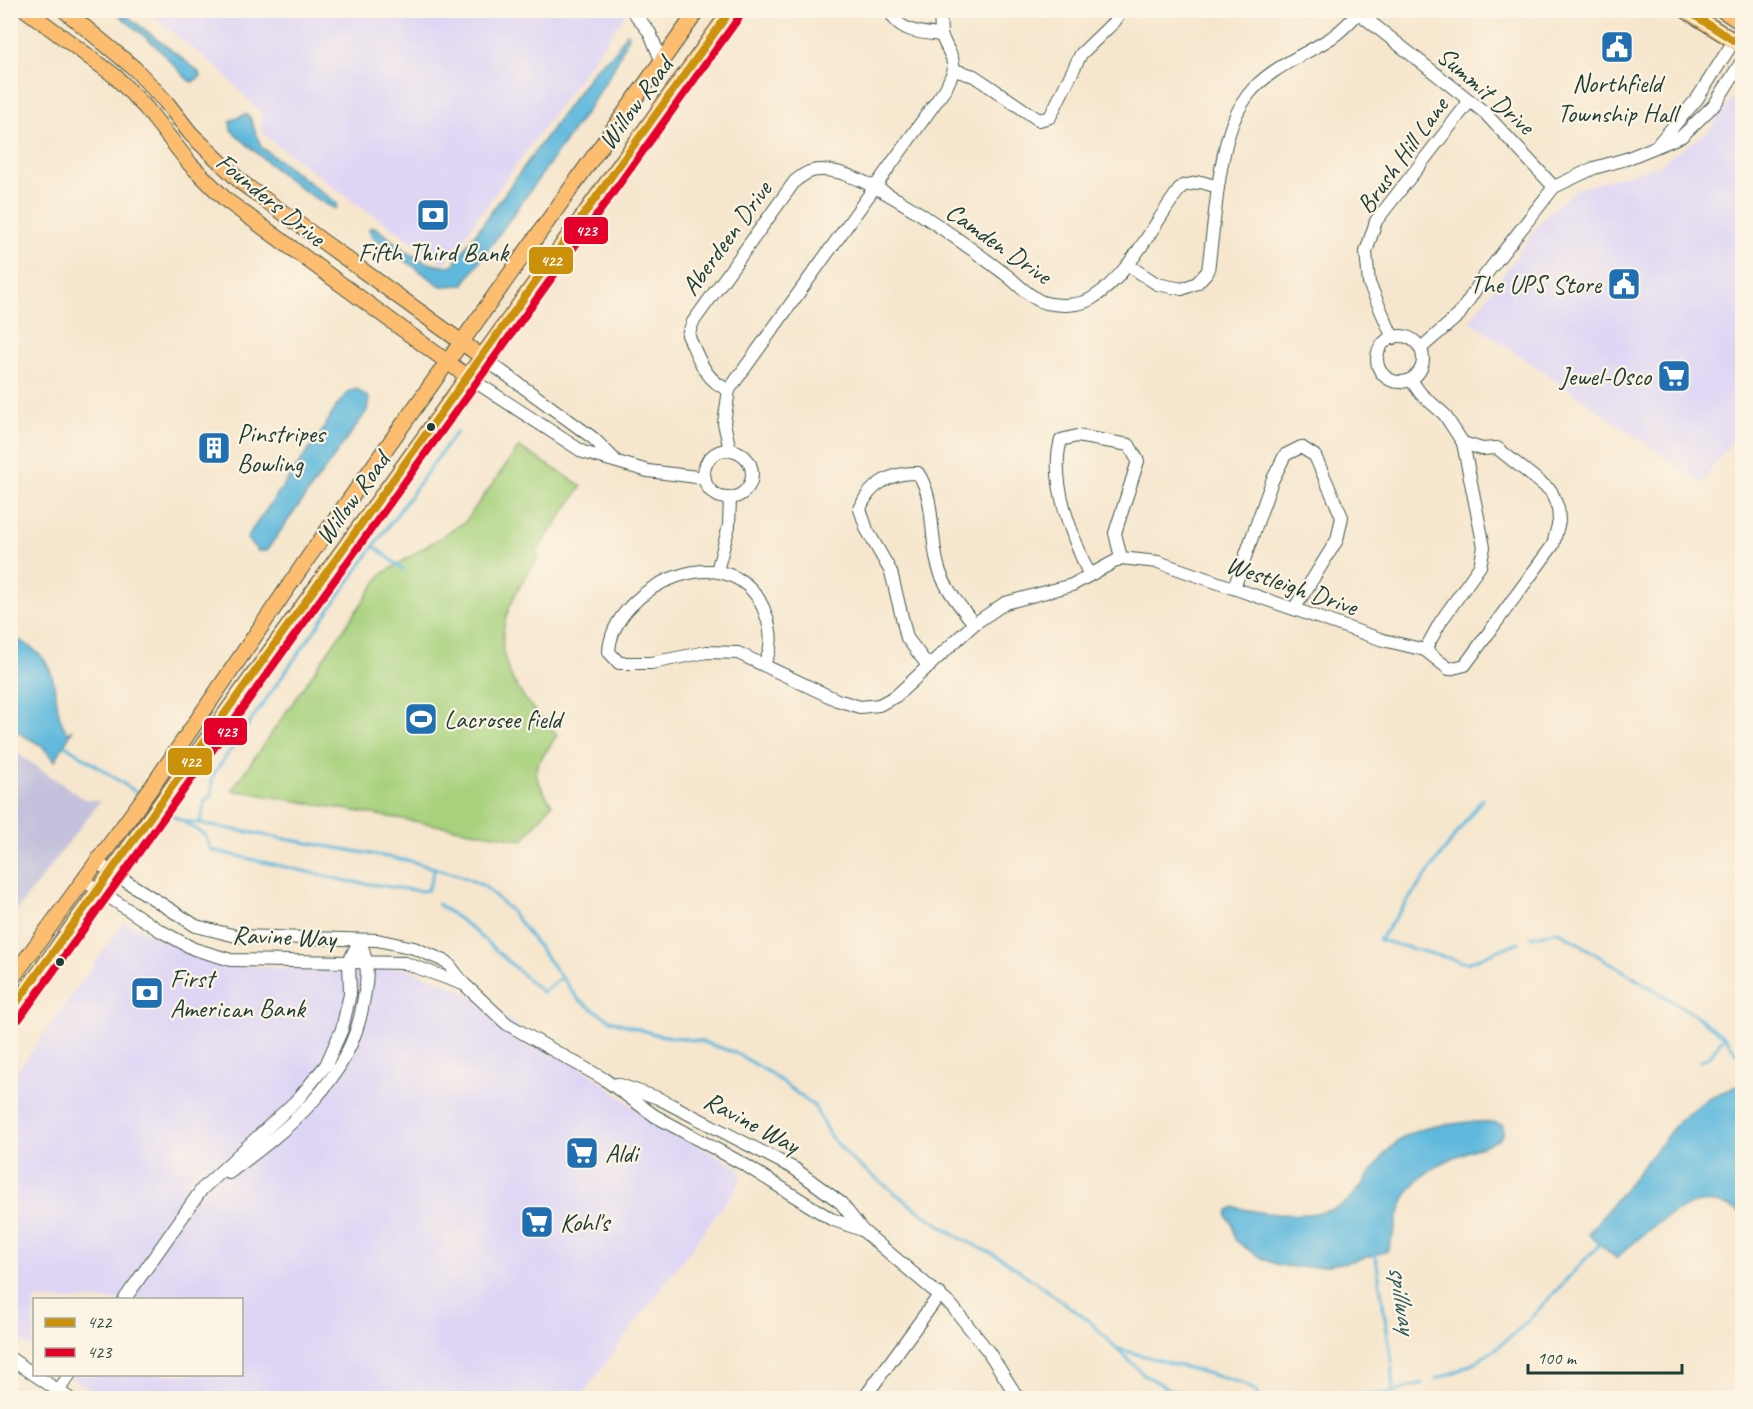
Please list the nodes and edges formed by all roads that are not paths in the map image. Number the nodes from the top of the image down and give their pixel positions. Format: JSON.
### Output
{"nodes":[{"id":1,"x":26,"y":10,"type":"edge"},
{"id":2,"x":64,"y":10,"type":"edge"},
{"id":3,"x":632,"y":10,"type":"edge"},
{"id":4,"x":657,"y":10,"type":"edge"},
{"id":5,"x":731,"y":10,"type":"edge"},
{"id":6,"x":890,"y":10,"type":"edge"},
{"id":7,"x":940,"y":10,"type":"edge"},
{"id":8,"x":1121,"y":10,"type":"edge"},
{"id":9,"x":1685,"y":10,"type":"edge"},
{"id":10,"x":1722,"y":10,"type":"edge"},
{"id":11,"x":698,"y":11,"type":"edge"},
{"id":12,"x":1357,"y":12,"type":"edge"},
{"id":13,"x":1743,"y":23,"type":"edge"},
{"id":14,"x":941,"y":35,"type":"junction"},
{"id":15,"x":1740,"y":39,"type":"edge"},
{"id":16,"x":661,"y":60,"type":"junction"},
{"id":17,"x":1743,"y":61,"type":"edge"},
{"id":18,"x":954,"y":70,"type":"junction"},
{"id":19,"x":1469,"y":102,"type":"junction"},
{"id":20,"x":1656,"y":146,"type":"junction"},
{"id":21,"x":875,"y":186,"type":"junction"},
{"id":22,"x":1218,"y":187,"type":"junction"},
{"id":23,"x":1554,"y":187,"type":"junction"},
{"id":24,"x":1128,"y":265,"type":"junction"},
{"id":25,"x":1393,"y":338,"type":"junction"},
{"id":26,"x":463,"y":340,"type":"junction"},
{"id":27,"x":1420,"y":348,"type":"junction"},
{"id":28,"x":482,"y":357,"type":"junction"},
{"id":29,"x":447,"y":362,"type":"junction"},
{"id":30,"x":468,"y":377,"type":"junction"},
{"id":31,"x":1411,"y":380,"type":"junction"},
{"id":32,"x":729,"y":390,"type":"junction"},
{"id":33,"x":1463,"y":443,"type":"junction"},
{"id":34,"x":730,"y":450,"type":"junction"},
{"id":35,"x":614,"y":459,"type":"junction"},
{"id":36,"x":705,"y":478,"type":"junction"},
{"id":37,"x":730,"y":498,"type":"junction"},
{"id":38,"x":1121,"y":558,"type":"junction"},
{"id":39,"x":717,"y":571,"type":"junction"},
{"id":40,"x":1089,"y":573,"type":"junction"},
{"id":41,"x":1234,"y":588,"type":"junction"},
{"id":42,"x":1294,"y":609,"type":"junction"},
{"id":43,"x":974,"y":624,"type":"junction"},
{"id":44,"x":1425,"y":650,"type":"junction"},
{"id":45,"x":764,"y":663,"type":"junction"},
{"id":46,"x":928,"y":667,"type":"junction"},
{"id":47,"x":96,"y":862,"type":"junction"},
{"id":48,"x":111,"y":871,"type":"junction"},
{"id":49,"x":83,"y":880,"type":"junction"},
{"id":50,"x":98,"y":890,"type":"junction"},
{"id":51,"x":360,"y":940,"type":"junction"},
{"id":52,"x":349,"y":961,"type":"junction"},
{"id":53,"x":368,"y":962,"type":"junction"},
{"id":54,"x":10,"y":981,"type":"edge"},
{"id":55,"x":464,"y":984,"type":"junction"},
{"id":56,"x":11,"y":1012,"type":"edge"},
{"id":57,"x":604,"y":1079,"type":"junction"},
{"id":58,"x":202,"y":1189,"type":"junction"},
{"id":59,"x":862,"y":1230,"type":"junction"},
{"id":60,"x":940,"y":1294,"type":"junction"},
{"id":61,"x":125,"y":1298,"type":"edge"},
{"id":62,"x":12,"y":1363,"type":"edge"},
{"id":63,"x":33,"y":1376,"type":"edge"},
{"id":64,"x":33,"y":1376,"type":"edge"},
{"id":65,"x":69,"y":1376,"type":"edge"},
{"id":66,"x":64,"y":1395,"type":"edge"},
{"id":67,"x":864,"y":1398,"type":"edge"},
{"id":68,"x":1018,"y":1398,"type":"edge"}],
"edges":[{"from":1,"to":29,"type":"main road","name":"Founders Drive"},
{"from":2,"to":26,"type":"main road","name":"Founders Drive"},
{"from":3,"to":16,"type":"street"},
{"from":4,"to":11,"type":"street"},
{"from":5,"to":28,"type":"main road","name":"Willow Road"},
{"from":6,"to":14,"type":"street"},
{"from":7,"to":14,"type":"street"},
{"from":8,"to":18,"type":"street"},
{"from":9,"to":15,"type":"main road"},
{"from":10,"to":13,"type":"main road"},
{"from":11,"to":16,"type":"main road","name":"Willow Road"},
{"from":12,"to":19,"type":"street","name":"Summit Drive"},
{"from":12,"to":22,"type":"street"},
{"from":14,"to":18,"type":"street"},
{"from":15,"to":20,"type":"street"},
{"from":16,"to":26,"type":"main road","name":"Willow Road"},
{"from":17,"to":20,"type":"street"},
{"from":18,"to":21,"type":"street"},
{"from":19,"to":23,"type":"street","name":"Summit Drive"},
{"from":19,"to":25,"type":"street","name":"Brush Hill Lane"},
{"from":20,"to":23,"type":"street"},
{"from":21,"to":24,"type":"street","name":"Camden Drive"},
{"from":21,"to":32,"type":"street"},
{"from":21,"to":32,"type":"street","name":"Aberdeen Drive"},
{"from":22,"to":24,"type":"street","name":"Camden Drive"},
{"from":22,"to":24,"type":"street"},
{"from":23,"to":27,"type":"street"},
{"from":25,"to":27,"type":"street"},
{"from":25,"to":31,"type":"street"},
{"from":26,"to":28,"type":"main road","name":"Founders Drive"},
{"from":26,"to":29,"type":"main road","name":"Willow Road"},
{"from":27,"to":31,"type":"street"},
{"from":28,"to":30,"type":"main road","name":"Willow Road"},
{"from":28,"to":35,"type":"street"},
{"from":29,"to":30,"type":"main road","name":"Founders Drive"},
{"from":29,"to":47,"type":"main road","name":"Willow Road"},
{"from":30,"to":35,"type":"street"},
{"from":30,"to":48,"type":"main road","name":"Willow Road"},
{"from":31,"to":33,"type":"street"},
{"from":32,"to":34,"type":"street"},
{"from":33,"to":44,"type":"street"},
{"from":33,"to":44,"type":"street","name":"Westleigh Drive"},
{"from":34,"to":36,"type":"street"},
{"from":34,"to":37,"type":"street"},
{"from":35,"to":36,"type":"street"},
{"from":36,"to":37,"type":"street"},
{"from":37,"to":39,"type":"street"},
{"from":38,"to":40,"type":"street"},
{"from":38,"to":40,"type":"street"},
{"from":38,"to":41,"type":"street","name":"Westleigh Drive"},
{"from":39,"to":45,"type":"street"},
{"from":39,"to":45,"type":"street"},
{"from":40,"to":43,"type":"street"},
{"from":41,"to":42,"type":"street","name":"Westleigh Drive"},
{"from":41,"to":42,"type":"street"},
{"from":42,"to":44,"type":"street","name":"Westleigh Drive"},
{"from":43,"to":46,"type":"street"},
{"from":43,"to":46,"type":"street"},
{"from":45,"to":46,"type":"street"},
{"from":47,"to":48,"type":"street","name":"Ravine Way"},
{"from":47,"to":49,"type":"main road","name":"Willow Road"},
{"from":48,"to":50,"type":"main road","name":"Willow Road"},
{"from":48,"to":51,"type":"street","name":"Ravine Way"},
{"from":49,"to":50,"type":"street","name":"Ravine Way"},
{"from":49,"to":54,"type":"main road","name":"Willow Road"},
{"from":50,"to":52,"type":"street","name":"Ravine Way"},
{"from":50,"to":56,"type":"main road","name":"Willow Road"},
{"from":51,"to":52,"type":"street"},
{"from":51,"to":53,"type":"street"},
{"from":51,"to":55,"type":"street","name":"Ravine Way"},
{"from":52,"to":53,"type":"street","name":"Ravine Way"},
{"from":52,"to":58,"type":"street"},
{"from":53,"to":55,"type":"street","name":"Ravine Way"},
{"from":53,"to":58,"type":"street"},
{"from":55,"to":57,"type":"street","name":"Ravine Way"},
{"from":57,"to":59,"type":"street","name":"Ravine Way"},
{"from":57,"to":59,"type":"street","name":"Ravine Way"},
{"from":58,"to":61,"type":"street"},
{"from":59,"to":60,"type":"street","name":"Ravine Way"},
{"from":60,"to":67,"type":"street"},
{"from":60,"to":68,"type":"street","name":"Ravine Way"},
{"from":62,"to":63,"type":"street"},
{"from":64,"to":66,"type":"street"},
{"from":65,"to":66,"type":"street"}]}
